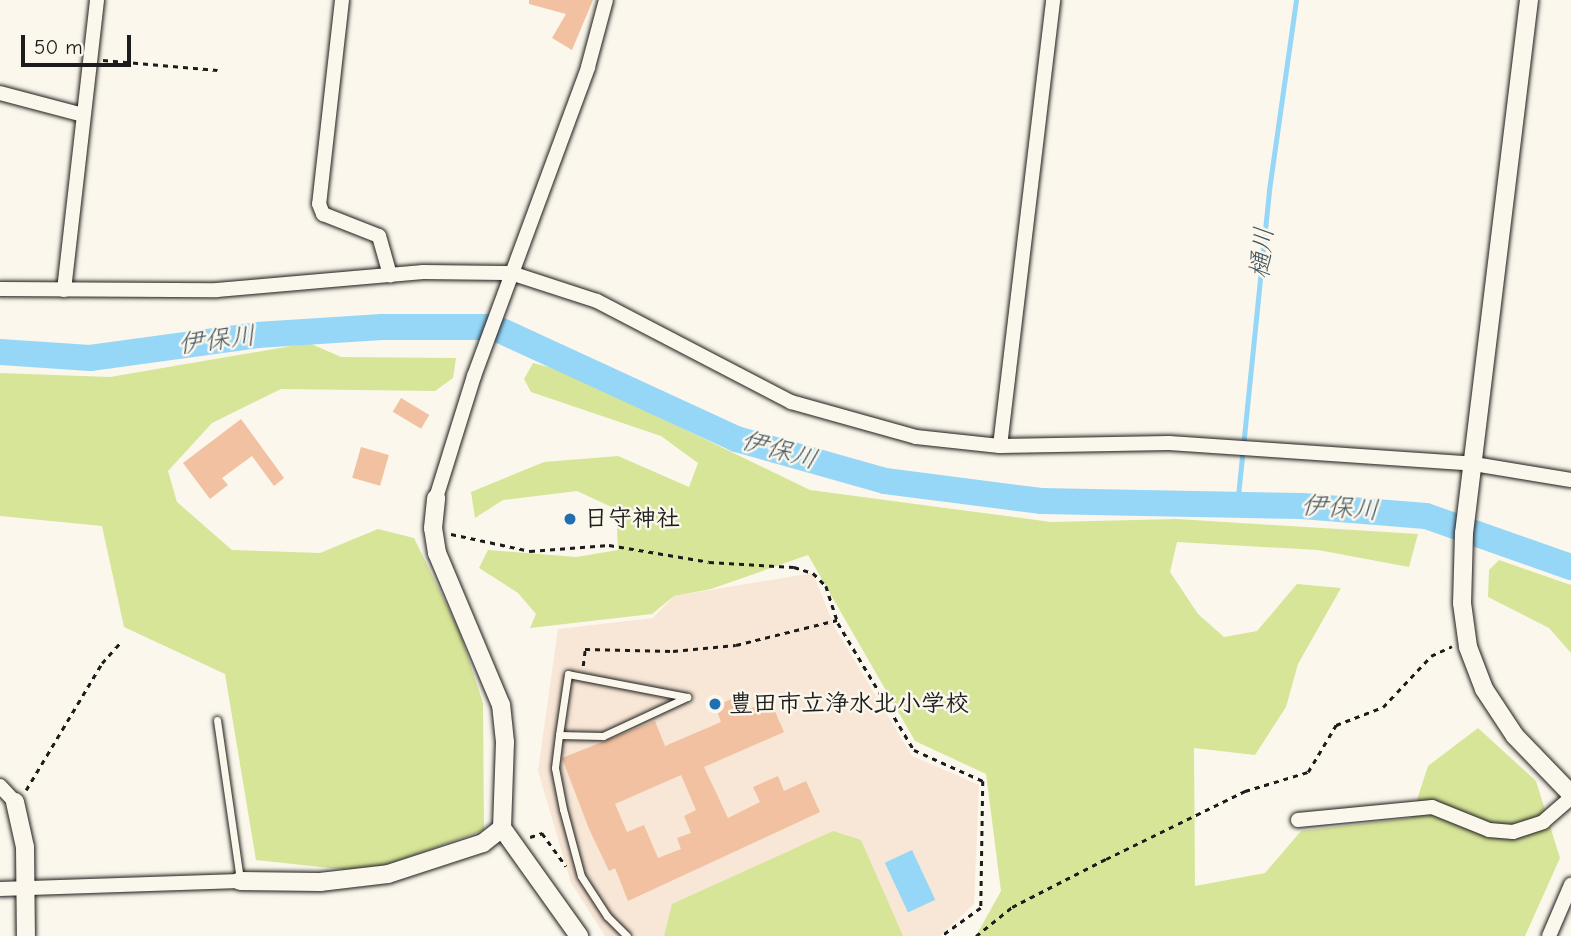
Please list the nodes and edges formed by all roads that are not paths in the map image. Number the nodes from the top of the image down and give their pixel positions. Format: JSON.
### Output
{"nodes":[{"id":1,"x":97,"y":0,"type":"edge"},
{"id":2,"x":342,"y":0,"type":"edge"},
{"id":3,"x":606,"y":0,"type":"edge"},
{"id":4,"x":1053,"y":0,"type":"edge"},
{"id":5,"x":1529,"y":0,"type":"edge"},
{"id":6,"x":0,"y":93,"type":"edge"},
{"id":7,"x":83,"y":115,"type":"junction"},
{"id":8,"x":390,"y":275,"type":"junction"},
{"id":9,"x":508,"y":279,"type":"junction"},
{"id":10,"x":0,"y":289,"type":"edge"},
{"id":11,"x":64,"y":290,"type":"junction"},
{"id":12,"x":1000,"y":446,"type":"junction"},
{"id":13,"x":1472,"y":471,"type":"junction"},
{"id":14,"x":1571,"y":480,"type":"edge"},
{"id":15,"x":436,"y":498,"type":"joint"},
{"id":16,"x":217,"y":720,"type":"dead end"},
{"id":17,"x":559,"y":735,"type":"junction"},
{"id":18,"x":0,"y":786,"type":"edge"},
{"id":19,"x":1571,"y":796,"type":"edge"},
{"id":20,"x":15,"y":801,"type":"joint"},
{"id":21,"x":1298,"y":820,"type":"dead end"},
{"id":22,"x":502,"y":828,"type":"junction"},
{"id":23,"x":240,"y":881,"type":"junction"},
{"id":24,"x":1571,"y":884,"type":"edge"},
{"id":25,"x":0,"y":889,"type":"edge"},
{"id":26,"x":28,"y":890,"type":"junction"},
{"id":27,"x":26,"y":936,"type":"edge"},
{"id":28,"x":579,"y":936,"type":"edge"},
{"id":29,"x":628,"y":936,"type":"edge"},
{"id":30,"x":1549,"y":936,"type":"edge"}],
"edges":[{"from":1,"to":7,"type":"street"},
{"from":2,"to":8,"type":"street"},
{"from":3,"to":9,"type":"street"},
{"from":4,"to":12,"type":"street"},
{"from":5,"to":13,"type":"street"},
{"from":6,"to":7,"type":"street"},
{"from":7,"to":11,"type":"street"},
{"from":8,"to":9,"type":"street"},
{"from":8,"to":11,"type":"street"},
{"from":9,"to":12,"type":"street"},
{"from":9,"to":15,"type":"street"},
{"from":10,"to":11,"type":"street"},
{"from":12,"to":13,"type":"street"},
{"from":13,"to":14,"type":"street"},
{"from":13,"to":19,"type":"street"},
{"from":15,"to":22,"type":"street"},
{"from":16,"to":23,"type":"lane"},
{"from":17,"to":17,"type":"lane"},
{"from":17,"to":29,"type":"lane"},
{"from":18,"to":20,"type":"street"},
{"from":19,"to":21,"type":"street"},
{"from":20,"to":26,"type":"street"},
{"from":22,"to":23,"type":"street"},
{"from":22,"to":28,"type":"street"},
{"from":23,"to":26,"type":"street"},
{"from":24,"to":30,"type":"street"},
{"from":25,"to":26,"type":"street"},
{"from":26,"to":27,"type":"street"}]}
